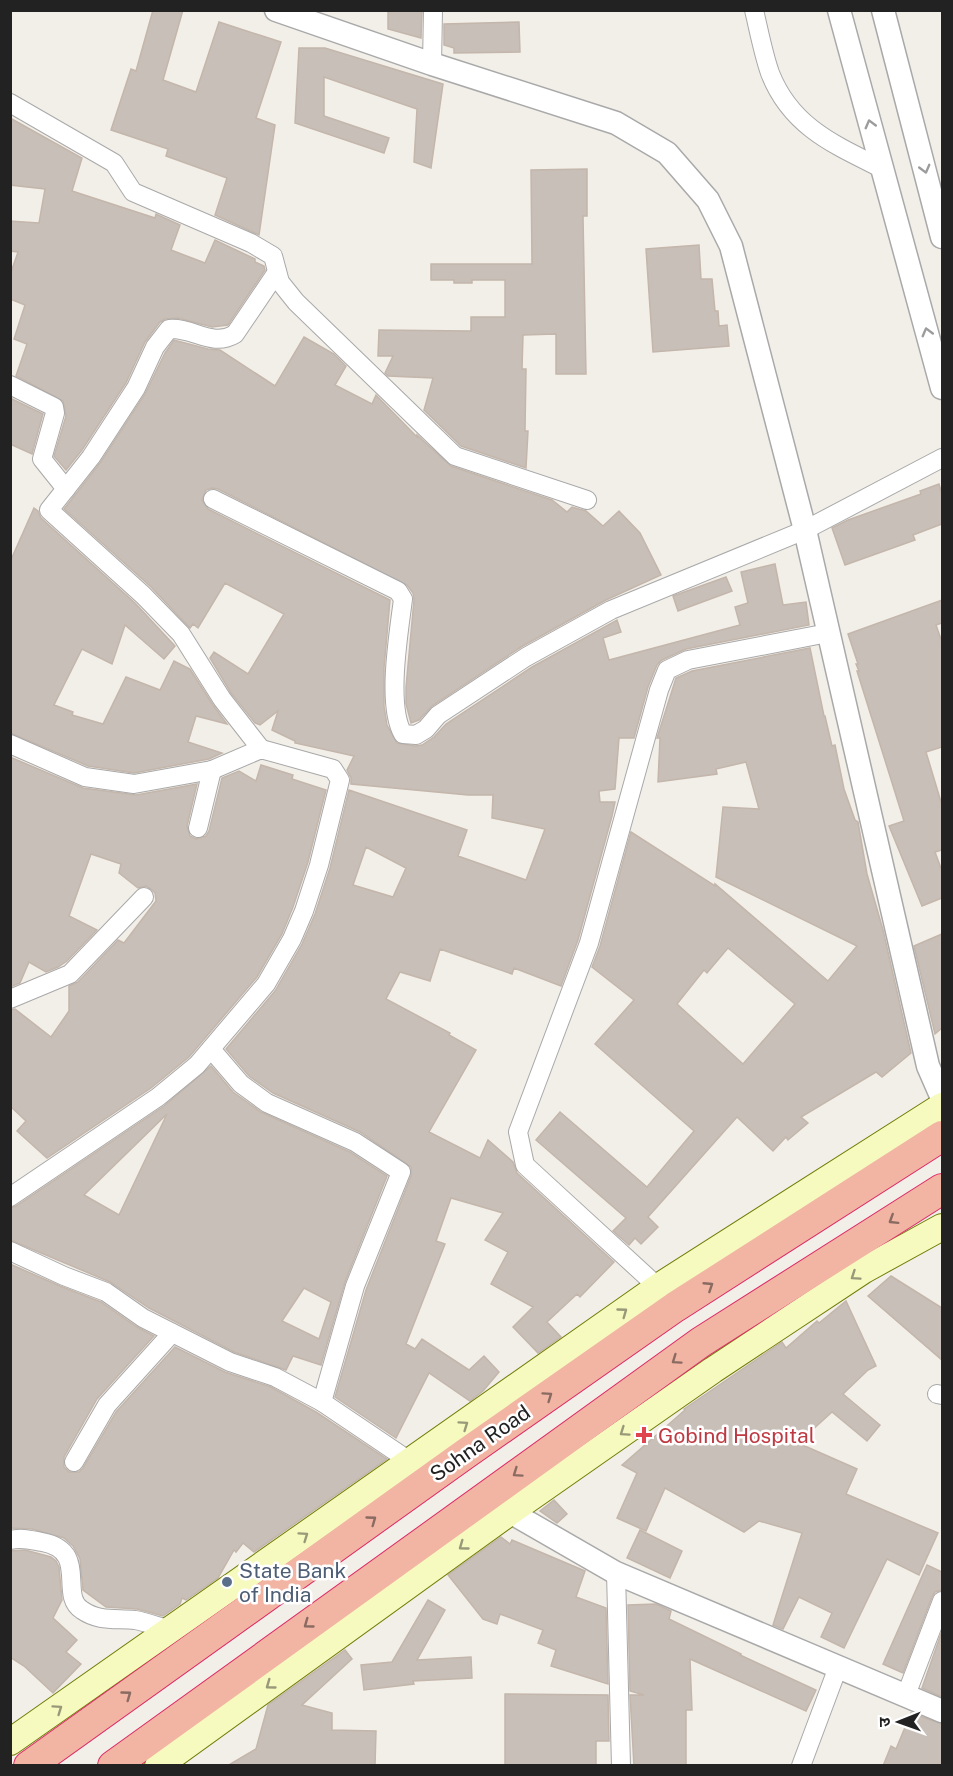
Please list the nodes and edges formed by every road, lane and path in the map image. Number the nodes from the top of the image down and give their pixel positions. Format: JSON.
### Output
{"nodes":[{"id":1,"x":276,"y":10,"type":"edge"},
{"id":2,"x":433,"y":10,"type":"edge"},
{"id":3,"x":754,"y":10,"type":"edge"},
{"id":4,"x":839,"y":10,"type":"edge"},
{"id":5,"x":883,"y":10,"type":"edge"},
{"id":6,"x":432,"y":64,"type":"junction"},
{"id":7,"x":10,"y":103,"type":"edge"},
{"id":8,"x":883,"y":170,"type":"junction"},
{"id":9,"x":942,"y":237,"type":"edge"},
{"id":10,"x":277,"y":272,"type":"junction"},
{"id":11,"x":10,"y":385,"type":"edge"},
{"id":12,"x":942,"y":388,"type":"edge"},
{"id":13,"x":942,"y":459,"type":"edge"},
{"id":14,"x":66,"y":489,"type":"junction"},
{"id":15,"x":213,"y":499,"type":"dead end"},
{"id":16,"x":587,"y":500,"type":"dead end"},
{"id":17,"x":805,"y":530,"type":"junction"},
{"id":18,"x":828,"y":633,"type":"junction"},
{"id":19,"x":10,"y":744,"type":"edge"},
{"id":20,"x":261,"y":749,"type":"junction"},
{"id":21,"x":212,"y":770,"type":"junction"},
{"id":22,"x":198,"y":828,"type":"dead end"},
{"id":23,"x":144,"y":897,"type":"dead end"},
{"id":24,"x":10,"y":999,"type":"edge"},
{"id":25,"x":211,"y":1049,"type":"junction"},
{"id":26,"x":942,"y":1098,"type":"edge"},
{"id":27,"x":942,"y":1106,"type":"edge"},
{"id":28,"x":942,"y":1136,"type":"edge"},
{"id":29,"x":942,"y":1189,"type":"edge"},
{"id":30,"x":10,"y":1197,"type":"edge"},
{"id":31,"x":942,"y":1227,"type":"edge"},
{"id":32,"x":10,"y":1251,"type":"edge"},
{"id":33,"x":658,"y":1287,"type":"junction"},
{"id":34,"x":172,"y":1333,"type":"junction"},
{"id":35,"x":322,"y":1402,"type":"junction"},
{"id":36,"x":74,"y":1462,"type":"dead end"},
{"id":37,"x":411,"y":1462,"type":"junction"},
{"id":38,"x":510,"y":1512,"type":"junction"},
{"id":39,"x":10,"y":1540,"type":"edge"},
{"id":40,"x":616,"y":1572,"type":"junction"},
{"id":41,"x":942,"y":1601,"type":"edge"},
{"id":42,"x":171,"y":1630,"type":"junction"},
{"id":43,"x":838,"y":1667,"type":"junction"},
{"id":44,"x":906,"y":1695,"type":"junction"},
{"id":45,"x":942,"y":1711,"type":"edge"},
{"id":46,"x":10,"y":1742,"type":"edge"},
{"id":47,"x":29,"y":1766,"type":"edge"},
{"id":48,"x":113,"y":1766,"type":"edge"},
{"id":49,"x":158,"y":1766,"type":"edge"},
{"id":50,"x":621,"y":1766,"type":"edge"},
{"id":51,"x":801,"y":1766,"type":"edge"}],
"edges":[{"from":1,"to":6,"type":"street"},
{"from":2,"to":6,"type":"street"},
{"from":3,"to":8,"type":"street"},
{"from":8,"to":4,"type":"street","one_way":true},
{"from":5,"to":9,"type":"street","one_way":true},
{"from":6,"to":17,"type":"street"},
{"from":7,"to":10,"type":"street"},
{"from":12,"to":8,"type":"street","one_way":true},
{"from":10,"to":14,"type":"street"},
{"from":10,"to":16,"type":"street"},
{"from":11,"to":14,"type":"street"},
{"from":13,"to":17,"type":"street"},
{"from":14,"to":20,"type":"street"},
{"from":15,"to":17,"type":"street"},
{"from":17,"to":18,"type":"street"},
{"from":18,"to":26,"type":"street"},
{"from":18,"to":33,"type":"street"},
{"from":19,"to":21,"type":"street"},
{"from":20,"to":21,"type":"street"},
{"from":20,"to":25,"type":"street"},
{"from":21,"to":22,"type":"street"},
{"from":23,"to":24,"type":"street"},
{"from":25,"to":30,"type":"street"},
{"from":25,"to":35,"type":"street"},
{"from":27,"to":33,"type":"main road"},
{"from":47,"to":28,"type":"highway","name":"Sohna Road","one_way":true},
{"from":29,"to":48,"type":"highway","one_way":true},
{"from":31,"to":38,"type":"main road","one_way":true},
{"from":32,"to":34,"type":"street"},
{"from":37,"to":33,"type":"main road","one_way":true},
{"from":34,"to":35,"type":"street"},
{"from":34,"to":36,"type":"street"},
{"from":35,"to":37,"type":"street"},
{"from":42,"to":37,"type":"main road","one_way":true},
{"from":38,"to":40,"type":"street"},
{"from":38,"to":49,"type":"main road","one_way":true},
{"from":39,"to":42,"type":"street"},
{"from":40,"to":43,"type":"street"},
{"from":40,"to":50,"type":"street"},
{"from":41,"to":44,"type":"street"},
{"from":46,"to":42,"type":"main road","one_way":true},
{"from":43,"to":44,"type":"street"},
{"from":43,"to":51,"type":"street"},
{"from":44,"to":45,"type":"street"}]}
